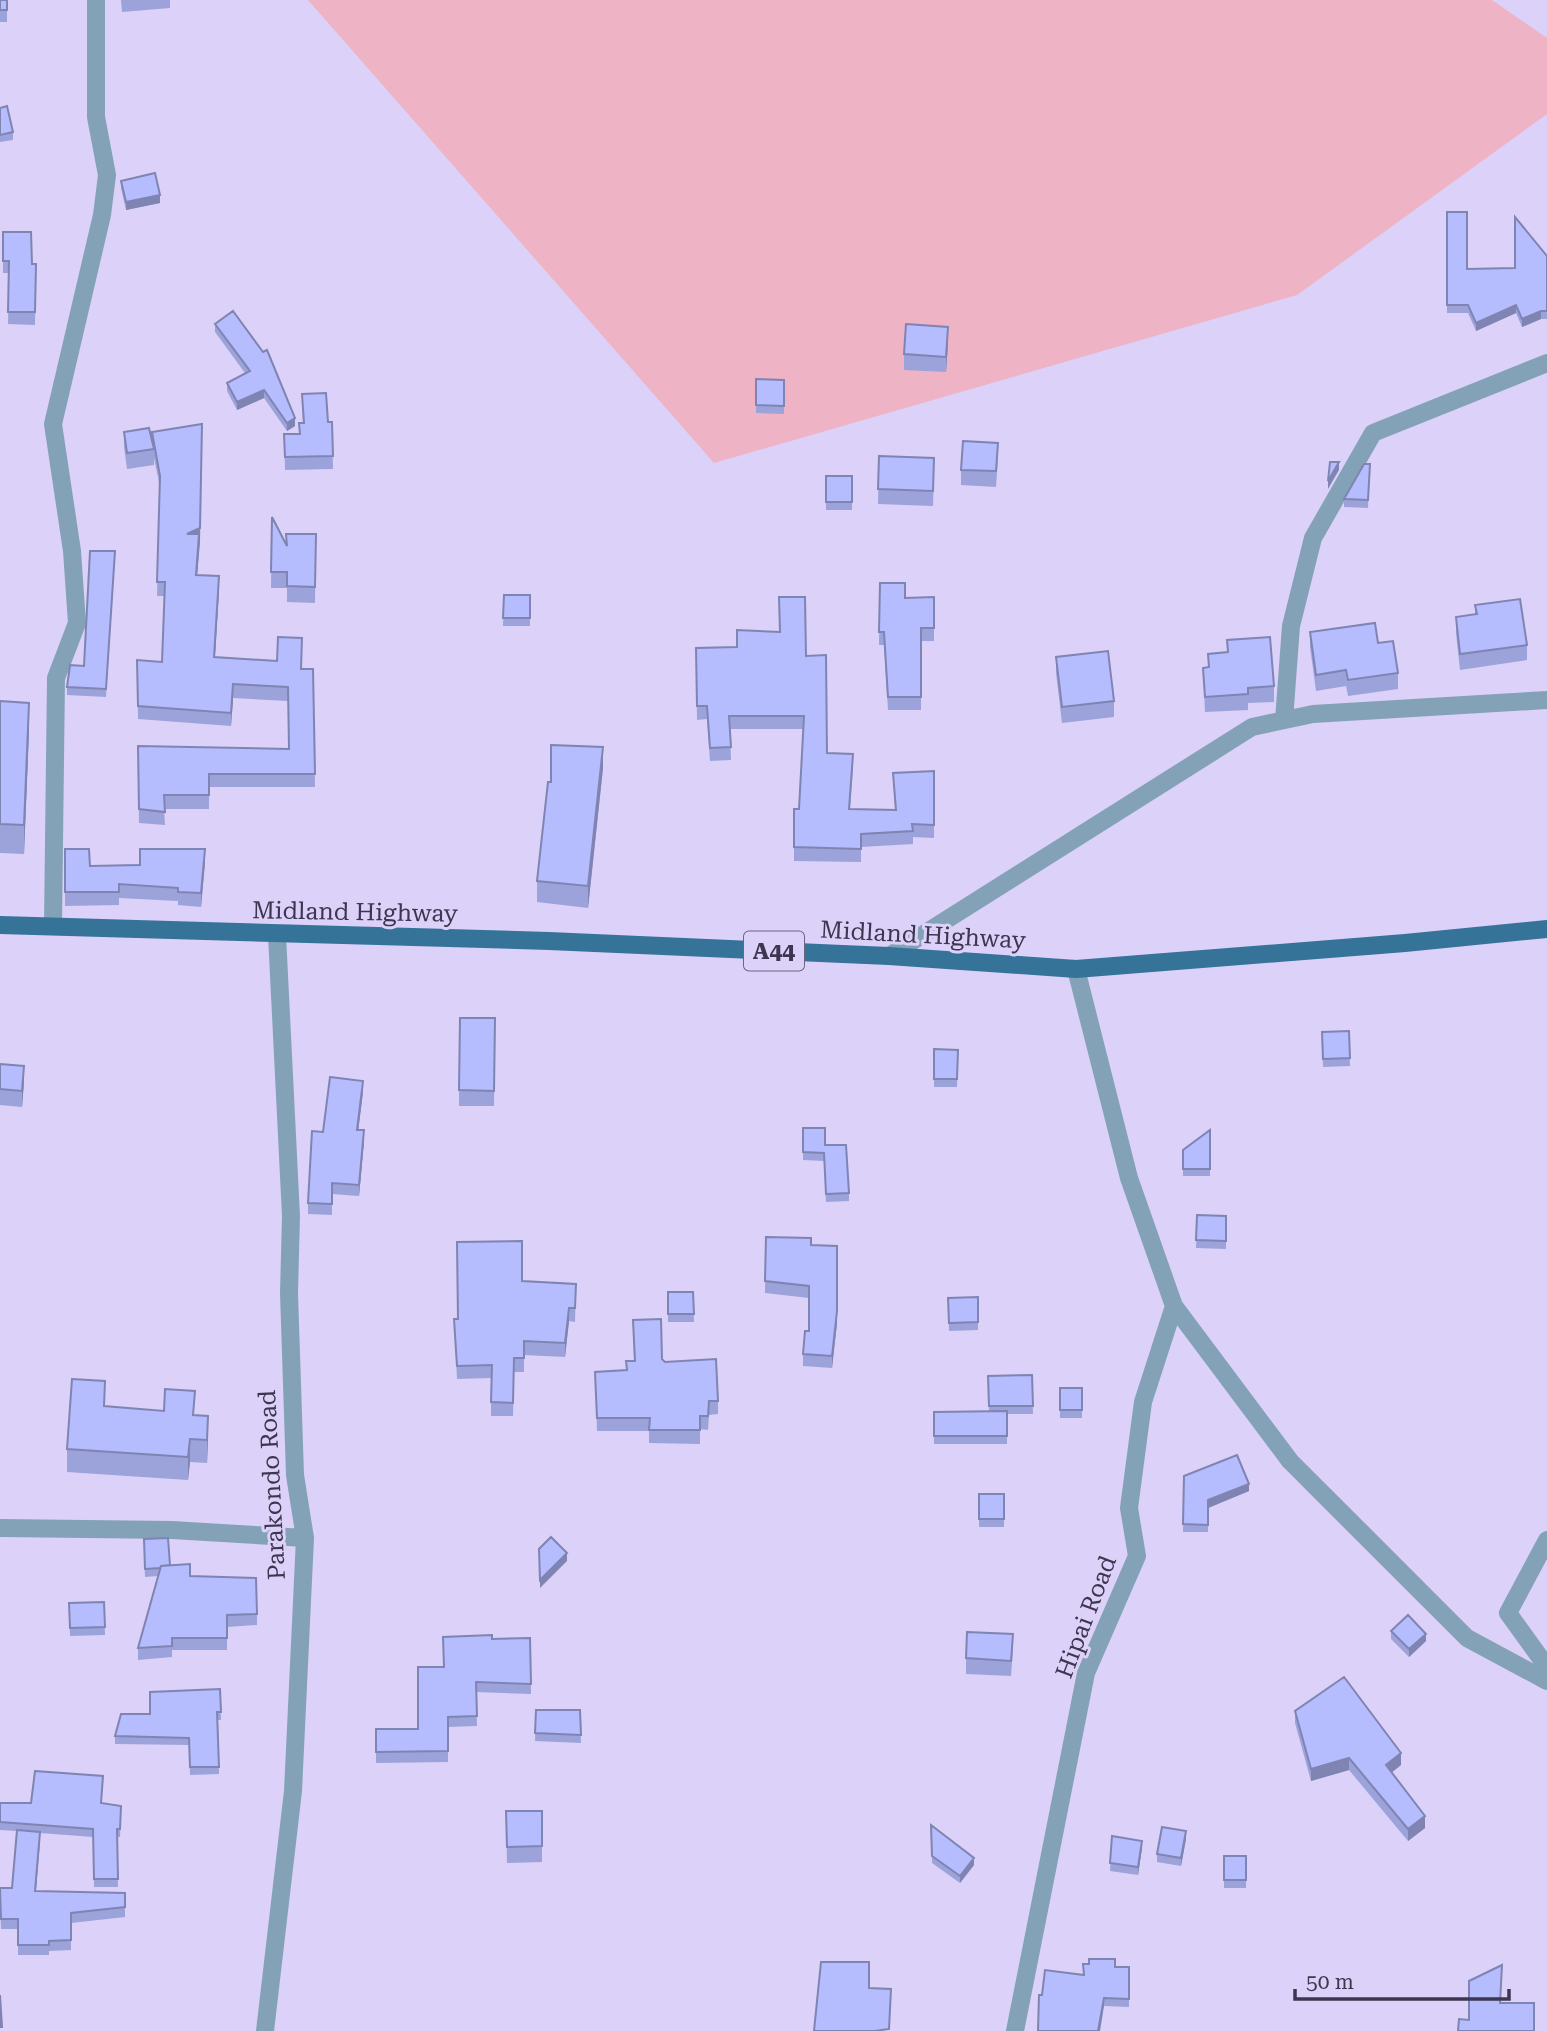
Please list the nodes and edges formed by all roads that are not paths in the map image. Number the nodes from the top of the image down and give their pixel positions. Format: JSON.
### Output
{"nodes":[{"id":1,"x":96,"y":0,"type":"edge"},
{"id":2,"x":1547,"y":363,"type":"edge"},
{"id":3,"x":1547,"y":700,"type":"edge"},
{"id":4,"x":1284,"y":720,"type":"junction"},
{"id":5,"x":0,"y":925,"type":"edge"},
{"id":6,"x":53,"y":926,"type":"junction"},
{"id":7,"x":1547,"y":929,"type":"edge"},
{"id":8,"x":277,"y":935,"type":"junction"},
{"id":9,"x":888,"y":956,"type":"junction"},
{"id":10,"x":1076,"y":969,"type":"junction"},
{"id":11,"x":1174,"y":1306,"type":"junction"},
{"id":12,"x":0,"y":1528,"type":"edge"},
{"id":13,"x":304,"y":1538,"type":"junction"},
{"id":14,"x":1547,"y":1540,"type":"edge"},
{"id":15,"x":1547,"y":1667,"type":"edge"},
{"id":16,"x":1547,"y":1681,"type":"edge"},
{"id":17,"x":265,"y":2031,"type":"edge"},
{"id":18,"x":1015,"y":2031,"type":"edge"}],
"edges":[{"from":1,"to":6,"type":"street"},
{"from":2,"to":4,"type":"street"},
{"from":3,"to":4,"type":"street"},
{"from":4,"to":9,"type":"street"},
{"from":5,"to":6,"type":"main road","name":"Midland Highway","number":"A44"},
{"from":6,"to":8,"type":"main road","name":"Midland Highway","number":"A44"},
{"from":7,"to":10,"type":"main road","name":"Midland Highway","number":"A44"},
{"from":8,"to":9,"type":"main road","name":"Midland Highway","number":"A44"},
{"from":8,"to":13,"type":"street","name":"Parakondo Road"},
{"from":9,"to":10,"type":"main road","name":"Midland Highway","number":"A44"},
{"from":10,"to":11,"type":"street"},
{"from":11,"to":16,"type":"street"},
{"from":11,"to":18,"type":"street","name":"Hipai Road"},
{"from":12,"to":13,"type":"street"},
{"from":13,"to":17,"type":"street","name":"Parakondo Road"},
{"from":14,"to":15,"type":"street"}]}
